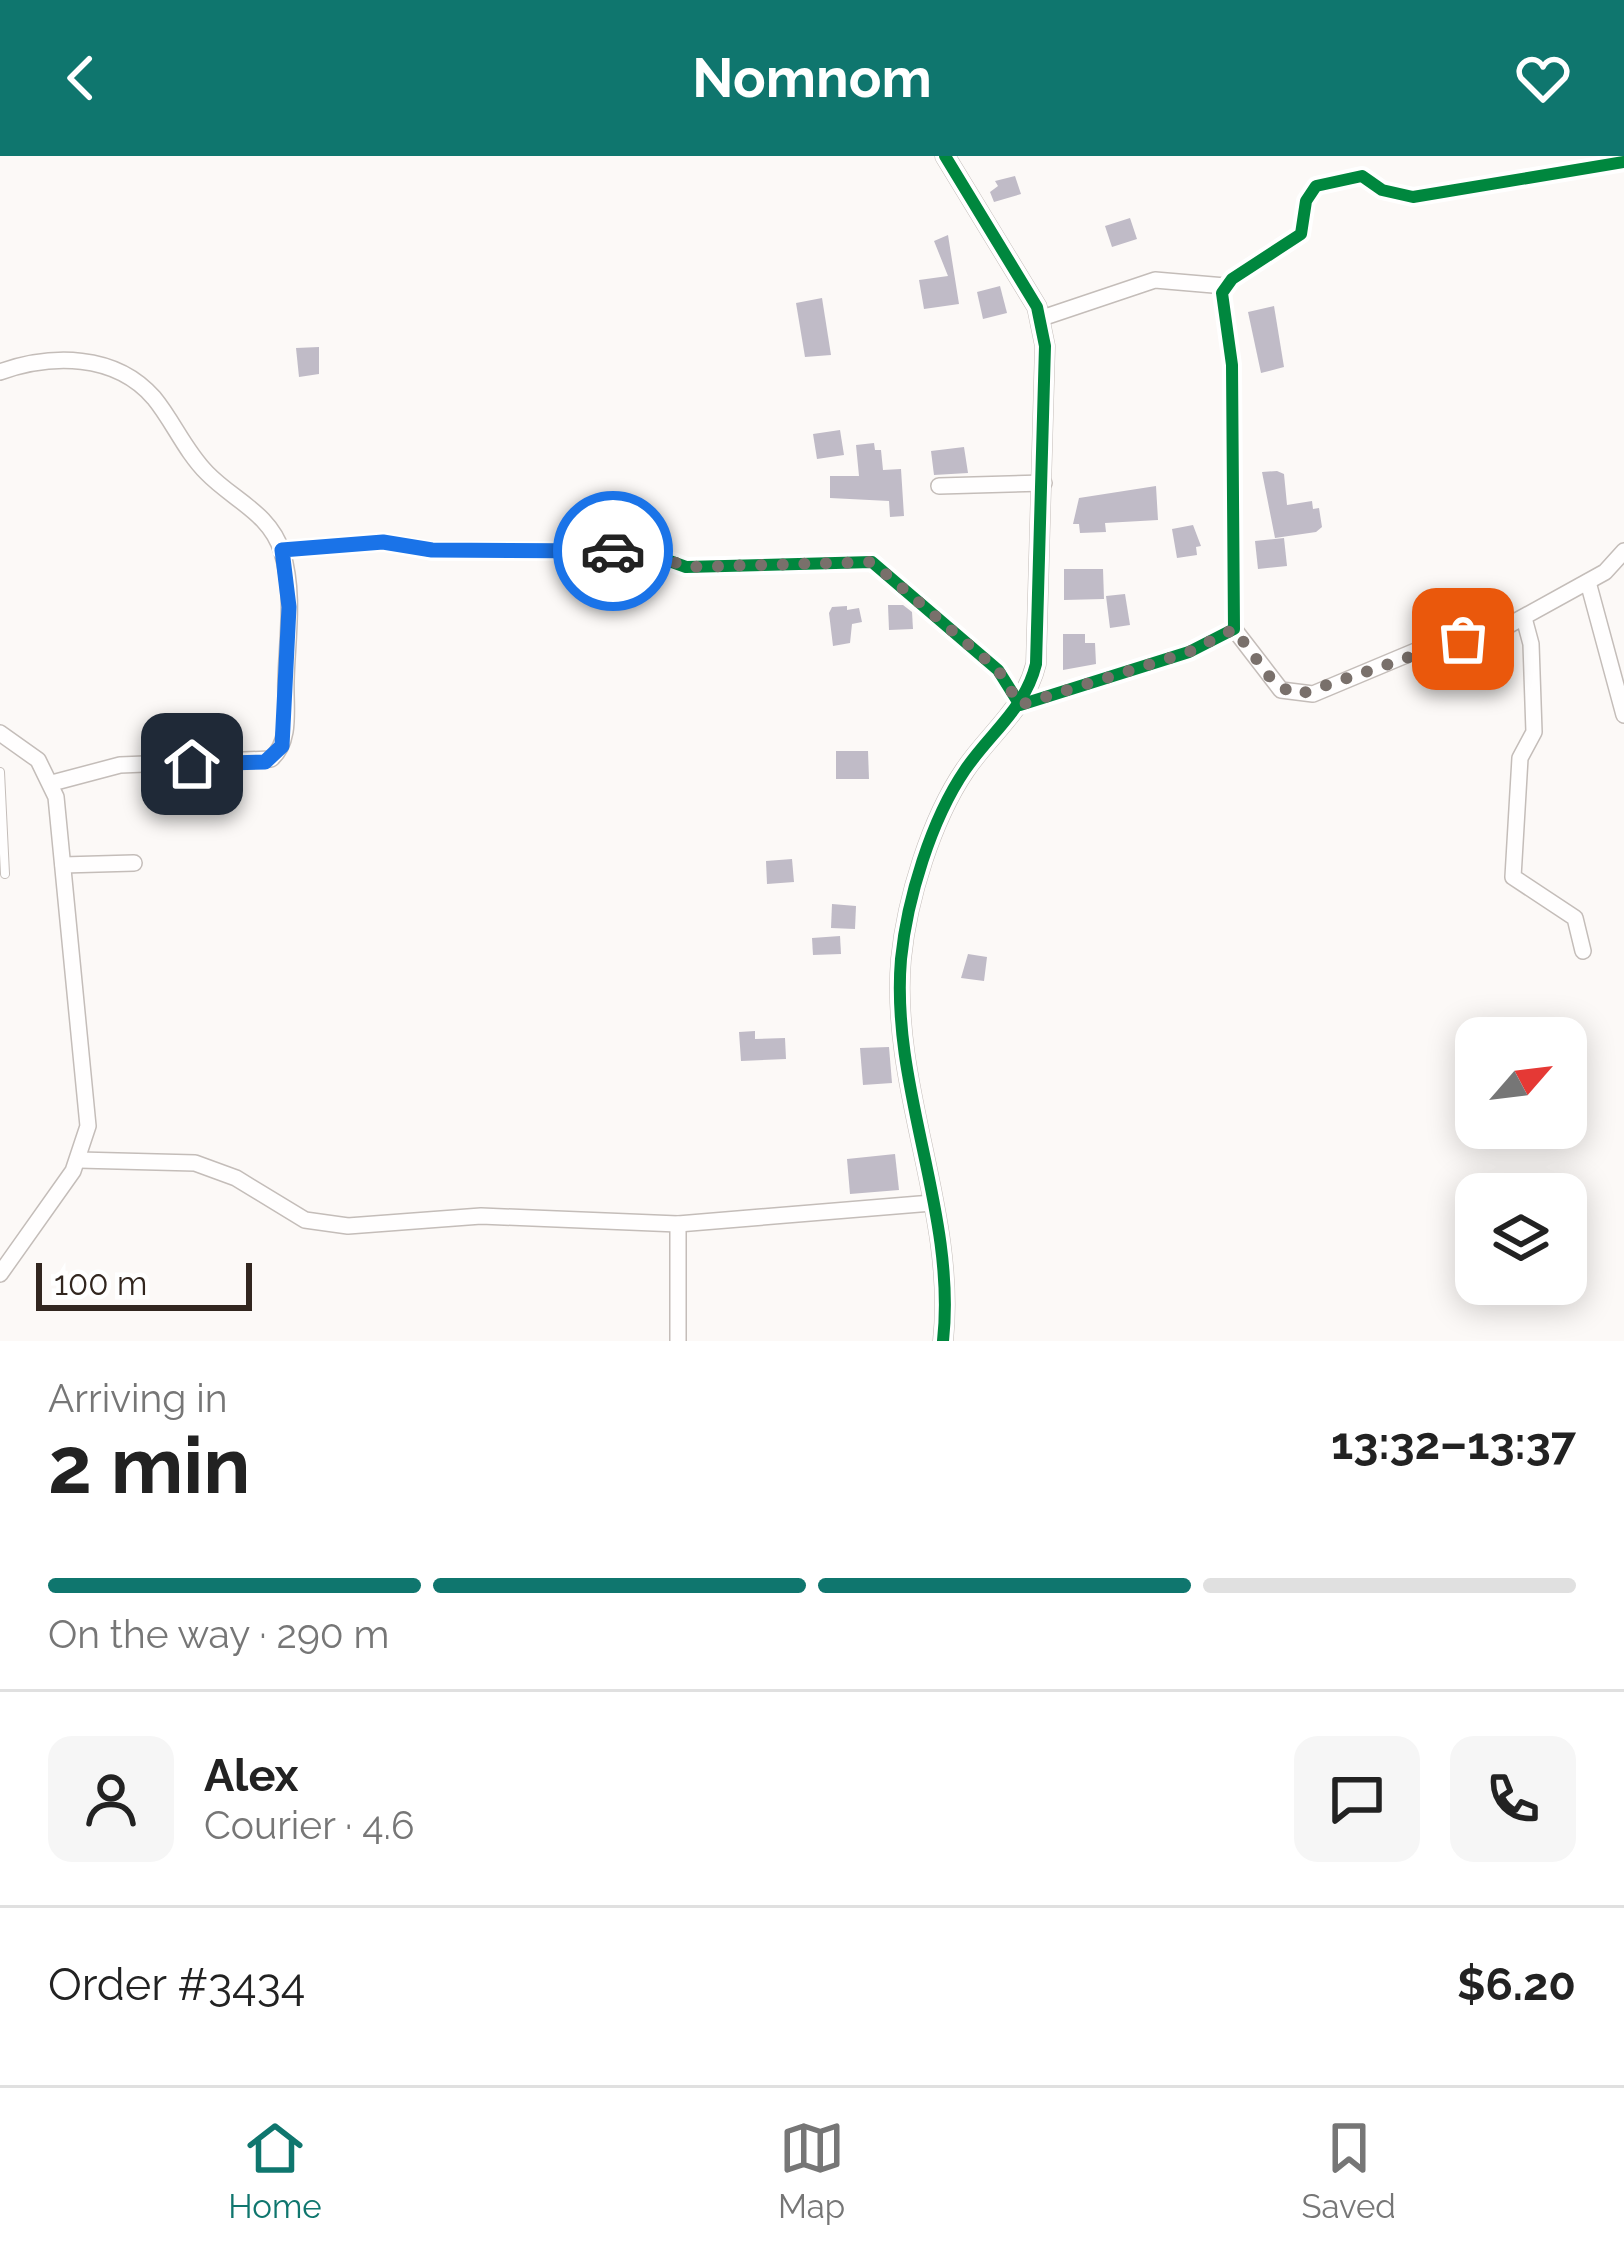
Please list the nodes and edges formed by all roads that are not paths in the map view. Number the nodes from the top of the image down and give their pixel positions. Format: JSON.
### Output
{"nodes":[{"id":1,"x":944,"y":156,"type":"edge"},
{"id":2,"x":1624,"y":163,"type":"edge"},
{"id":3,"x":1225,"y":286,"type":"junction"},
{"id":4,"x":1039,"y":319,"type":"junction"},
{"id":5,"x":0,"y":372,"type":"edge"},
{"id":6,"x":1044,"y":483,"type":"junction"},
{"id":7,"x":939,"y":486,"type":"dead end"},
{"id":8,"x":282,"y":550,"type":"junction"},
{"id":9,"x":1624,"y":551,"type":"edge"},
{"id":10,"x":1588,"y":582,"type":"junction"},
{"id":11,"x":1524,"y":618,"type":"junction"},
{"id":12,"x":1234,"y":629,"type":"junction"},
{"id":13,"x":1020,"y":705,"type":"junction"},
{"id":14,"x":1624,"y":715,"type":"edge"},
{"id":15,"x":0,"y":733,"type":"edge"},
{"id":16,"x":0,"y":772,"type":"edge"},
{"id":17,"x":52,"y":783,"type":"junction"},
{"id":18,"x":134,"y":862,"type":"dead end"},
{"id":19,"x":64,"y":866,"type":"junction"},
{"id":20,"x":5,"y":874,"type":"dead end"},
{"id":21,"x":1583,"y":951,"type":"dead end"},
{"id":22,"x":79,"y":1160,"type":"junction"},
{"id":23,"x":932,"y":1203,"type":"junction"},
{"id":24,"x":678,"y":1224,"type":"junction"},
{"id":25,"x":0,"y":1274,"type":"edge"},
{"id":26,"x":678,"y":1341,"type":"edge"},
{"id":27,"x":943,"y":1341,"type":"edge"}],
"edges":[{"from":1,"to":4,"type":"street"},
{"from":2,"to":3,"type":"street"},
{"from":3,"to":4,"type":"street"},
{"from":3,"to":12,"type":"street"},
{"from":4,"to":6,"type":"street"},
{"from":5,"to":8,"type":"street"},
{"from":6,"to":7,"type":"street"},
{"from":6,"to":13,"type":"street"},
{"from":8,"to":13,"type":"street"},
{"from":8,"to":17,"type":"street"},
{"from":9,"to":10,"type":"street"},
{"from":10,"to":11,"type":"street"},
{"from":10,"to":14,"type":"street"},
{"from":11,"to":12,"type":"street"},
{"from":11,"to":21,"type":"street"},
{"from":12,"to":13,"type":"street"},
{"from":13,"to":23,"type":"street"},
{"from":15,"to":17,"type":"street"},
{"from":16,"to":20,"type":"lane"},
{"from":17,"to":19,"type":"street"},
{"from":18,"to":19,"type":"street"},
{"from":19,"to":22,"type":"street"},
{"from":22,"to":24,"type":"street"},
{"from":22,"to":25,"type":"street"},
{"from":23,"to":24,"type":"street"},
{"from":23,"to":27,"type":"street"},
{"from":24,"to":26,"type":"street"}]}
